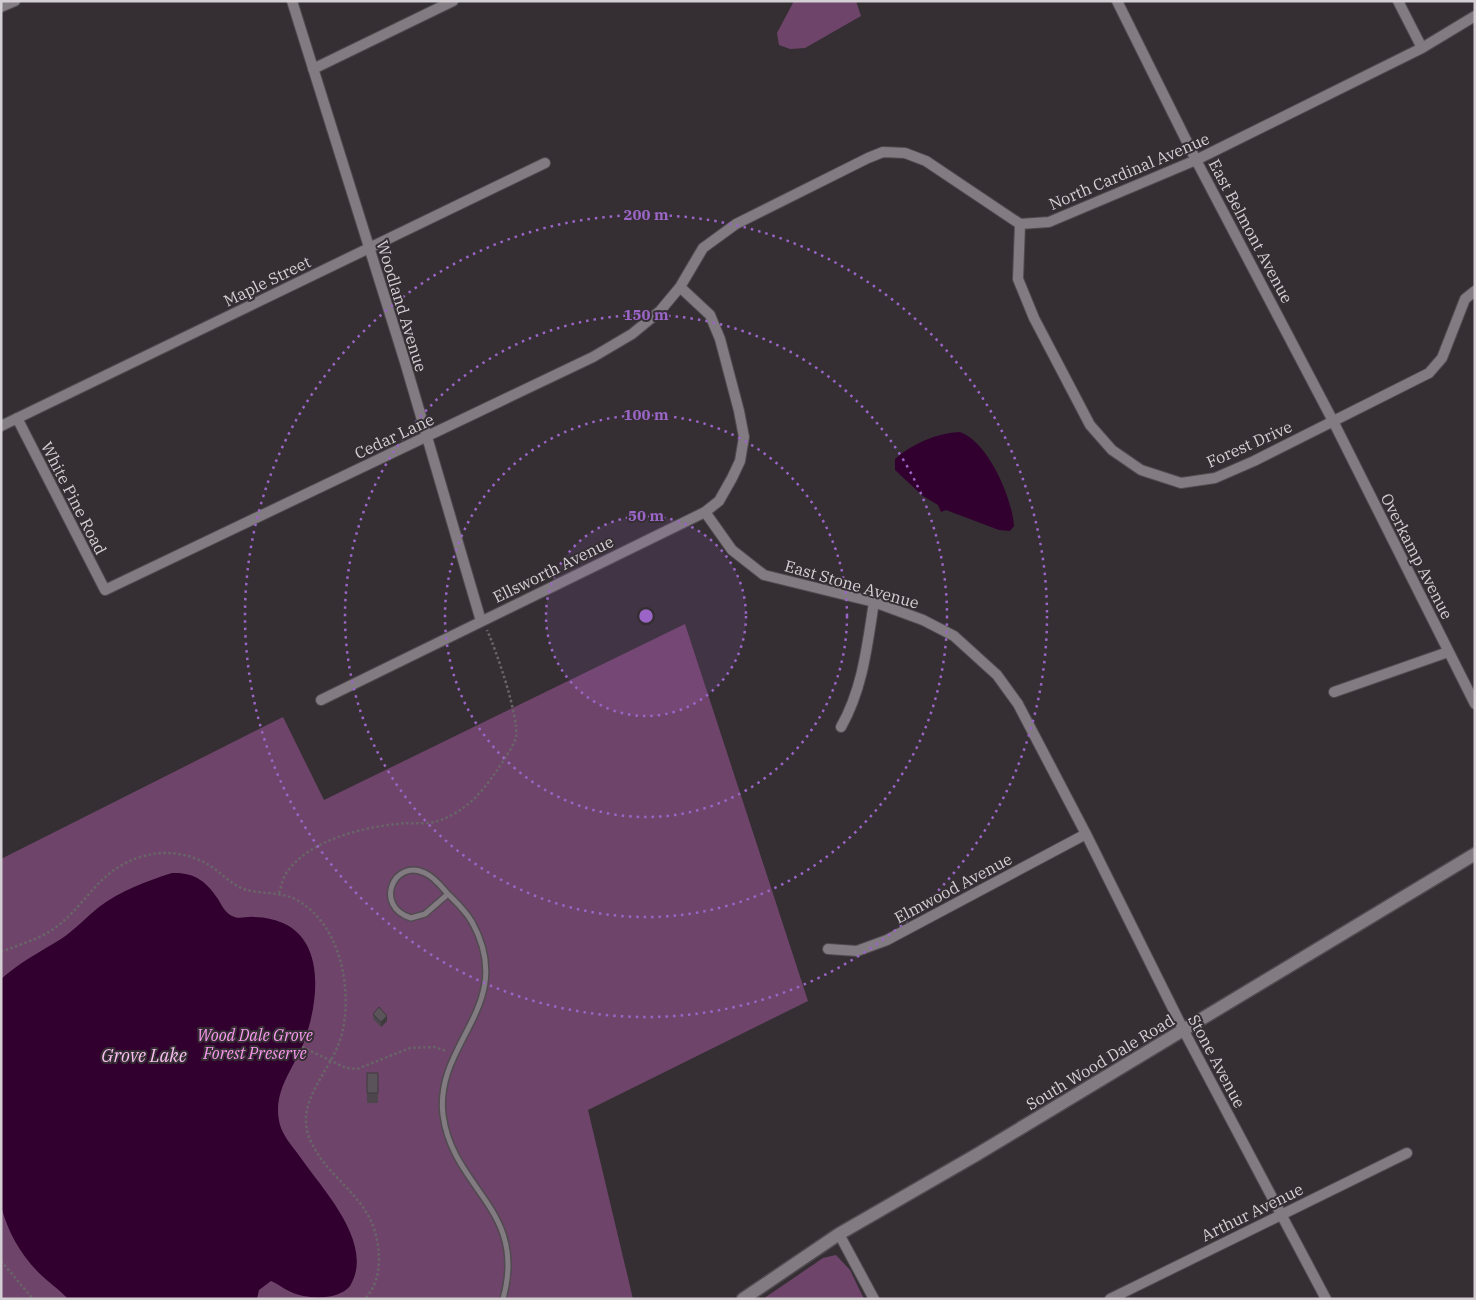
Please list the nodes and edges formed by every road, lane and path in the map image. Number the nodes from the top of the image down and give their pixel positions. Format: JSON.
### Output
{"nodes":[{"id":1,"x":15,"y":1,"type":"edge"},
{"id":2,"x":292,"y":1,"type":"edge"},
{"id":3,"x":453,"y":1,"type":"edge"},
{"id":4,"x":1117,"y":1,"type":"edge"},
{"id":5,"x":1398,"y":1,"type":"edge"},
{"id":6,"x":1,"y":7,"type":"edge"},
{"id":7,"x":1475,"y":16,"type":"edge"},
{"id":8,"x":1422,"y":48,"type":"junction"},
{"id":9,"x":314,"y":69,"type":"junction"},
{"id":10,"x":1196,"y":160,"type":"junction"},
{"id":11,"x":545,"y":163,"type":"dead end"},
{"id":12,"x":1020,"y":224,"type":"junction"},
{"id":13,"x":369,"y":248,"type":"junction"},
{"id":14,"x":680,"y":287,"type":"junction"},
{"id":15,"x":1475,"y":291,"type":"edge"},
{"id":16,"x":17,"y":418,"type":"junction"},
{"id":17,"x":1333,"y":421,"type":"junction"},
{"id":18,"x":1,"y":426,"type":"edge"},
{"id":19,"x":425,"y":438,"type":"junction"},
{"id":20,"x":705,"y":512,"type":"junction"},
{"id":21,"x":104,"y":590,"type":"joint"},
{"id":22,"x":874,"y":602,"type":"junction"},
{"id":23,"x":481,"y":621,"type":"junction"},
{"id":24,"x":1448,"y":652,"type":"junction"},
{"id":25,"x":1334,"y":692,"type":"dead end"},
{"id":26,"x":321,"y":700,"type":"dead end"},
{"id":27,"x":1475,"y":704,"type":"edge"},
{"id":28,"x":841,"y":727,"type":"dead end"},
{"id":29,"x":1086,"y":834,"type":"junction"},
{"id":30,"x":1475,"y":854,"type":"edge"},
{"id":31,"x":279,"y":893,"type":"junction"},
{"id":32,"x":448,"y":894,"type":"junction"},
{"id":33,"x":828,"y":949,"type":"dead end"},
{"id":34,"x":1,"y":952,"type":"edge"},
{"id":35,"x":1184,"y":1031,"type":"junction"},
{"id":36,"x":302,"y":1047,"type":"dead end"},
{"id":37,"x":455,"y":1055,"type":"junction"},
{"id":38,"x":332,"y":1061,"type":"junction"},
{"id":39,"x":1407,"y":1153,"type":"dead end"},
{"id":40,"x":1282,"y":1213,"type":"junction"},
{"id":41,"x":839,"y":1234,"type":"junction"},
{"id":42,"x":1,"y":1261,"type":"edge"},
{"id":43,"x":27,"y":1294,"type":"junction"},
{"id":44,"x":23,"y":1299,"type":"edge"},
{"id":45,"x":33,"y":1299,"type":"edge"},
{"id":46,"x":365,"y":1299,"type":"edge"},
{"id":47,"x":503,"y":1299,"type":"edge"},
{"id":48,"x":743,"y":1299,"type":"edge"},
{"id":49,"x":874,"y":1299,"type":"edge"},
{"id":50,"x":1110,"y":1299,"type":"edge"},
{"id":51,"x":1326,"y":1299,"type":"edge"}],
"edges":[{"from":1,"to":6,"type":"street"},
{"from":2,"to":9,"type":"street","name":"Woodland Avenue"},
{"from":3,"to":9,"type":"street"},
{"from":4,"to":10,"type":"street","name":"East Belmont Avenue"},
{"from":5,"to":8,"type":"street"},
{"from":7,"to":8,"type":"street","name":"North Cardinal Avenue"},
{"from":8,"to":10,"type":"street","name":"North Cardinal Avenue"},
{"from":9,"to":13,"type":"street","name":"Woodland Avenue"},
{"from":10,"to":12,"type":"street","name":"North Cardinal Avenue"},
{"from":10,"to":17,"type":"street","name":"East Belmont Avenue"},
{"from":11,"to":13,"type":"street","name":"Maple Street"},
{"from":12,"to":14,"type":"street"},
{"from":12,"to":17,"type":"street","name":"Forest Drive"},
{"from":13,"to":16,"type":"street","name":"Maple Street"},
{"from":13,"to":19,"type":"street","name":"Woodland Avenue"},
{"from":14,"to":19,"type":"street","name":"Cedar Lane"},
{"from":14,"to":20,"type":"street","name":"Ellsworth Avenue"},
{"from":15,"to":17,"type":"street","name":"Forest Drive"},
{"from":16,"to":18,"type":"street","name":"Maple Street"},
{"from":16,"to":21,"type":"street","name":"White Pine Road"},
{"from":17,"to":24,"type":"street","name":"Overkamp Avenue"},
{"from":19,"to":21,"type":"street","name":"Cedar Lane"},
{"from":19,"to":23,"type":"street","name":"Woodland Avenue"},
{"from":20,"to":22,"type":"street","name":"East Stone Avenue"},
{"from":20,"to":23,"type":"street","name":"Ellsworth Avenue"},
{"from":22,"to":28,"type":"street"},
{"from":22,"to":29,"type":"street","name":"East Stone Avenue"},
{"from":23,"to":26,"type":"street","name":"Ellsworth Avenue"},
{"from":23,"to":31,"type":"path"},
{"from":24,"to":25,"type":"street"},
{"from":24,"to":27,"type":"street","name":"Overkamp Avenue"},
{"from":29,"to":33,"type":"street","name":"Elmwood Avenue"},
{"from":29,"to":35,"type":"street","name":"Stone Avenue"},
{"from":30,"to":35,"type":"main road","name":"South Wood Dale Road"},
{"from":31,"to":34,"type":"path"},
{"from":31,"to":38,"type":"path"},
{"from":32,"to":32,"type":"lane"},
{"from":32,"to":37,"type":"lane"},
{"from":35,"to":40,"type":"street","name":"Stone Avenue"},
{"from":35,"to":41,"type":"main road","name":"South Wood Dale Road"},
{"from":36,"to":38,"type":"path"},
{"from":37,"to":38,"type":"path"},
{"from":37,"to":47,"type":"lane"},
{"from":38,"to":46,"type":"path"},
{"from":39,"to":40,"type":"street","name":"Arthur Avenue"},
{"from":40,"to":50,"type":"street","name":"Arthur Avenue"},
{"from":40,"to":51,"type":"street","name":"Stone Avenue"},
{"from":41,"to":48,"type":"main road","name":"South Wood Dale Road"},
{"from":41,"to":49,"type":"street"},
{"from":42,"to":43,"type":"path"},
{"from":43,"to":44,"type":"path"},
{"from":43,"to":45,"type":"path"}]}
